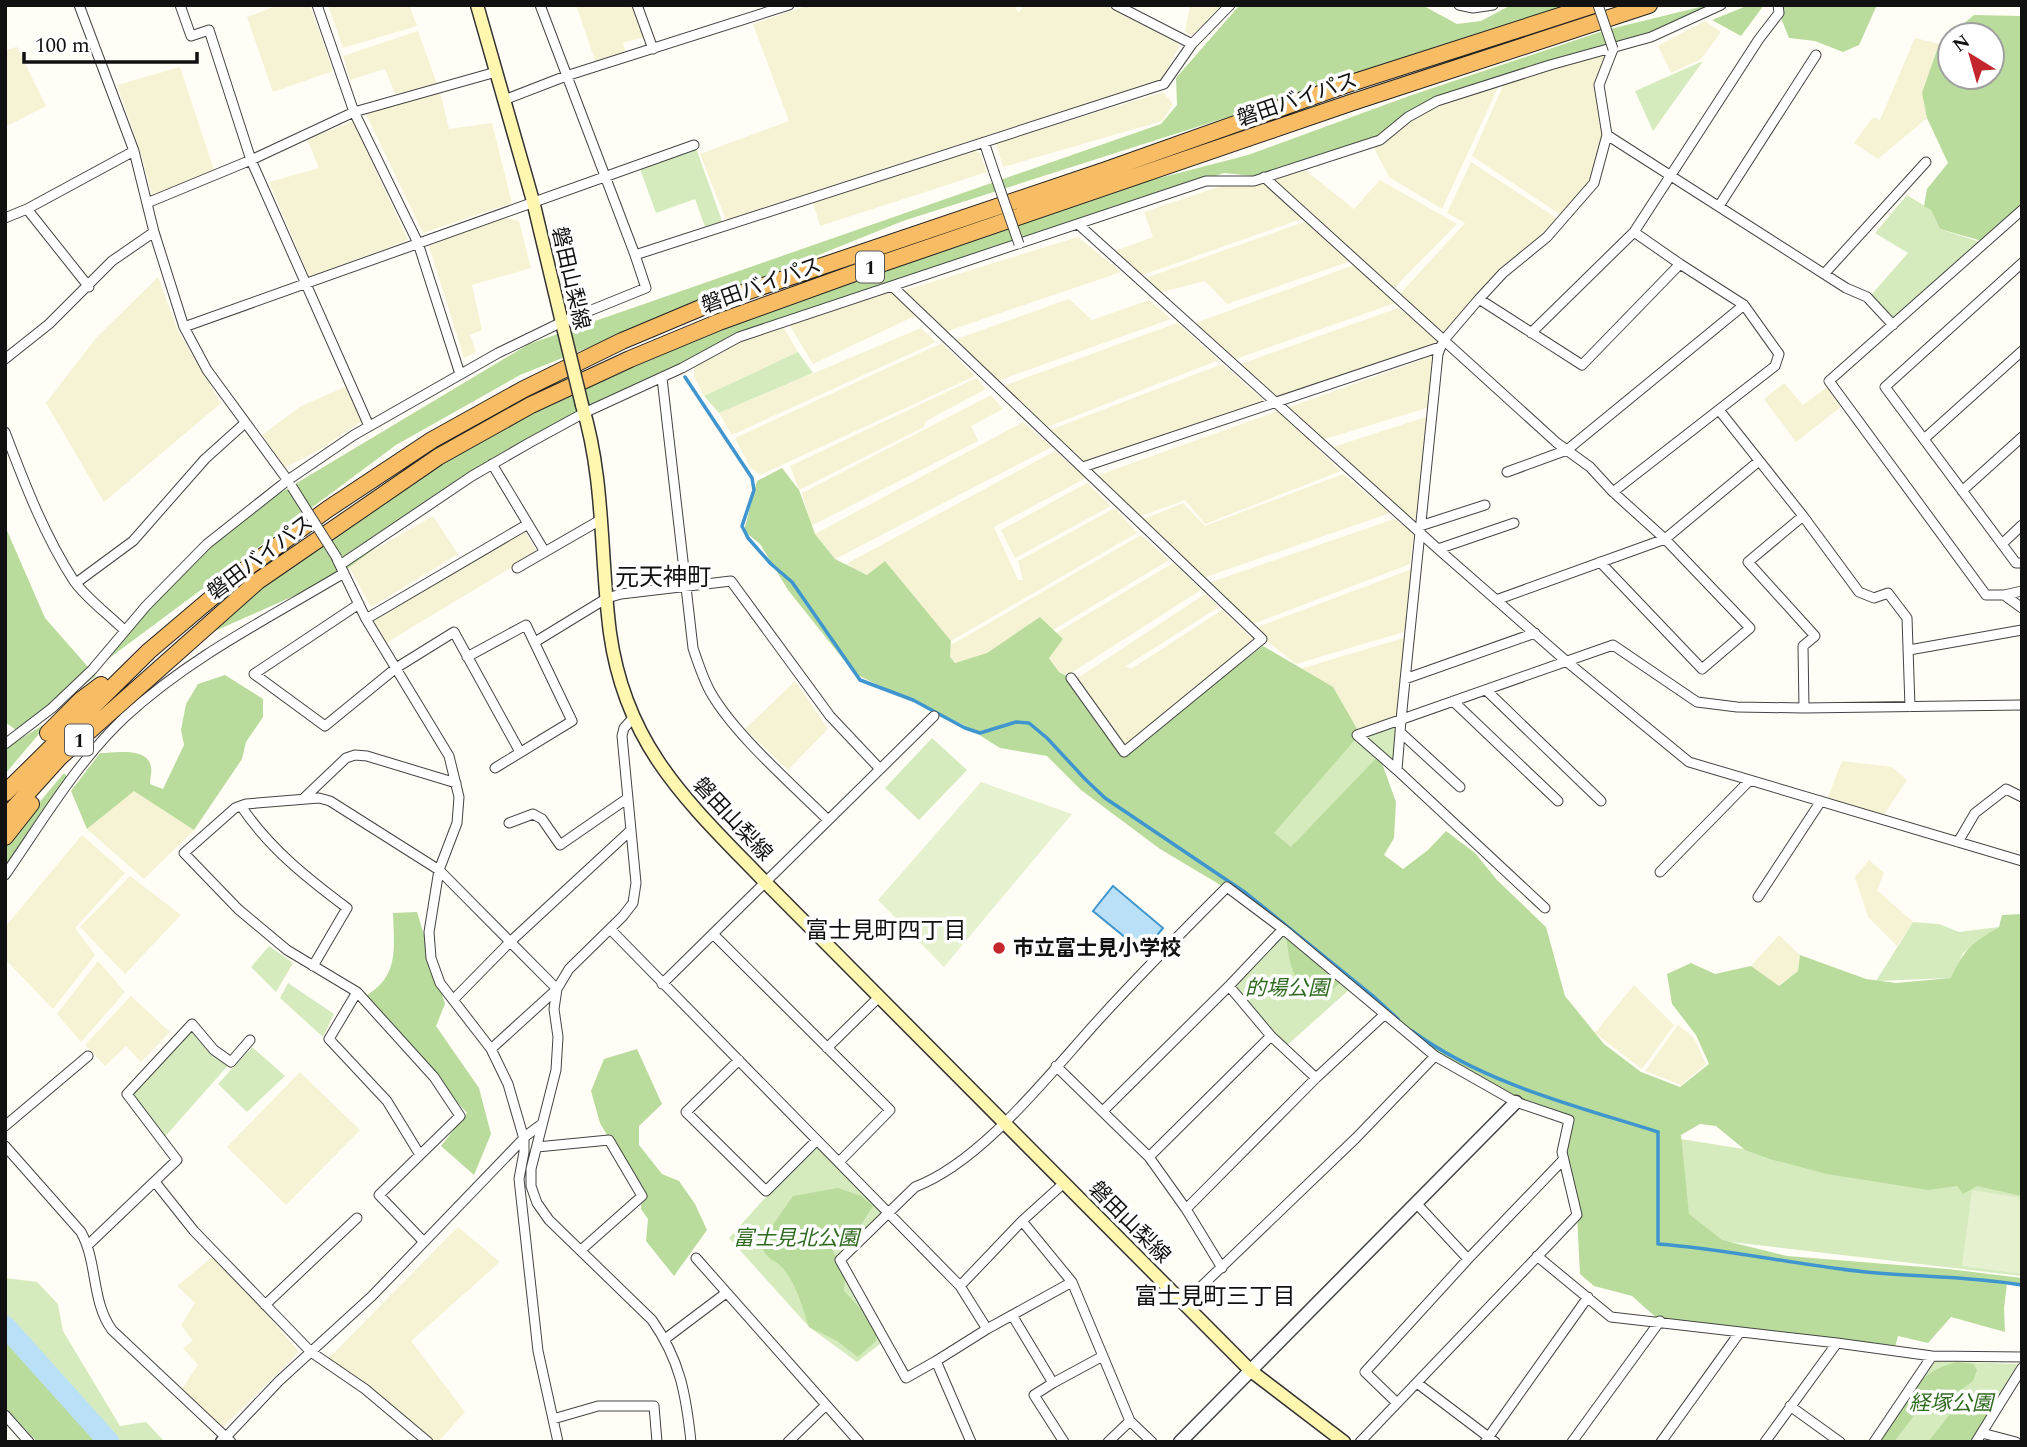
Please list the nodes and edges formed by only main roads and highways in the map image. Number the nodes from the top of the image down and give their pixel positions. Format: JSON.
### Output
{"nodes":[{"id":1,"x":477,"y":5,"type":"edge"},
{"id":2,"x":1596,"y":5,"type":"edge"},
{"id":3,"x":1649,"y":5,"type":"edge"},
{"id":4,"x":149,"y":651,"type":"junction"},
{"id":5,"x":160,"y":667,"type":"junction"},
{"id":6,"x":5,"y":779,"type":"edge"},
{"id":7,"x":5,"y":793,"type":"edge"},
{"id":8,"x":5,"y":818,"type":"edge"},
{"id":9,"x":5,"y":837,"type":"edge"},
{"id":10,"x":1344,"y":1442,"type":"edge"}],
"edges":[{"from":1,"to":10,"type":"main road","name":"磐田山梨線","bridge":true},
{"from":2,"to":4,"type":"highway","name":"磐田バイパス","number":"1"},
{"from":3,"to":5,"type":"highway","name":"磐田バイパス","number":"1"},
{"from":4,"to":6,"type":"highway"},
{"from":4,"to":7,"type":"highway","name":"磐田バイパス","number":"1"},
{"from":5,"to":8,"type":"highway","name":"磐田バイパス","number":"1"},
{"from":5,"to":9,"type":"highway"}]}
